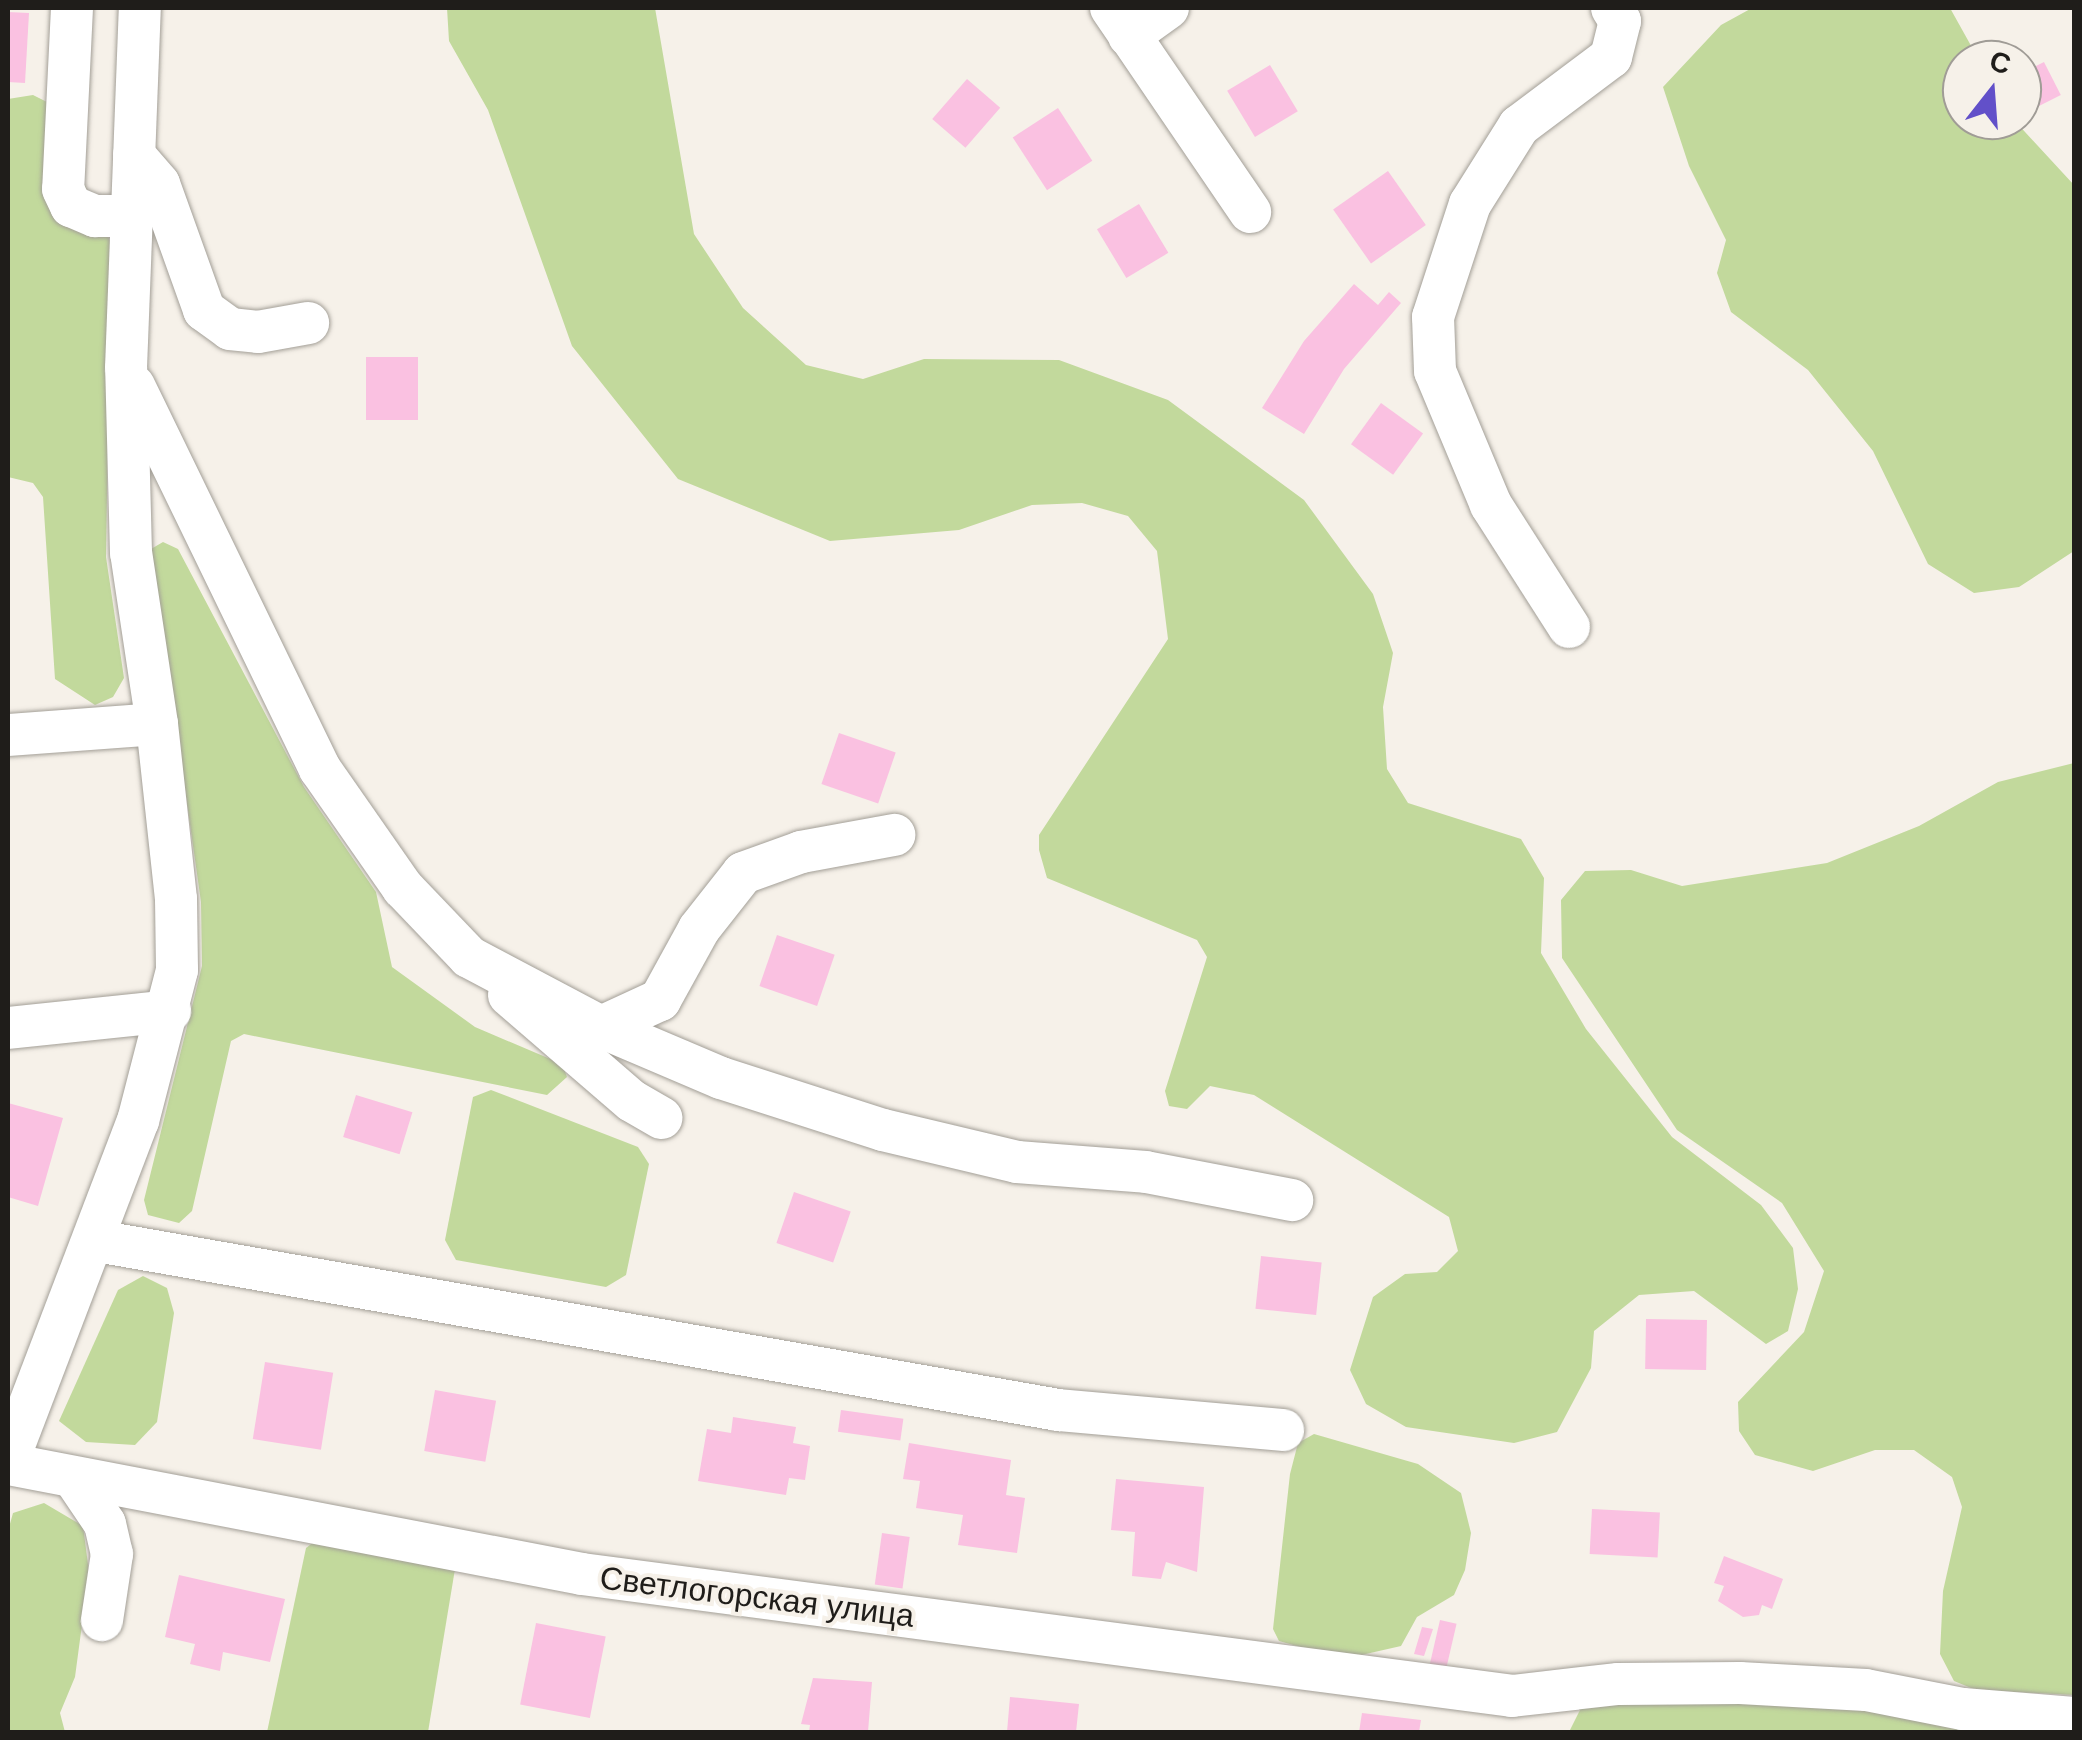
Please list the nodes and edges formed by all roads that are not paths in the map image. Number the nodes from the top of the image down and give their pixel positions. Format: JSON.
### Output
{"nodes":[{"id":1,"x":72,"y":8,"type":"edge"},
{"id":2,"x":140,"y":8,"type":"edge"},
{"id":3,"x":1168,"y":8,"type":"edge"},
{"id":4,"x":1612,"y":8,"type":"edge"},
{"id":5,"x":1120,"y":22,"type":"edge"},
{"id":6,"x":134,"y":155,"type":"junction"},
{"id":7,"x":1250,"y":212,"type":"dead end"},
{"id":8,"x":132,"y":216,"type":"junction"},
{"id":9,"x":308,"y":323,"type":"dead end"},
{"id":10,"x":126,"y":368,"type":"junction"},
{"id":11,"x":1569,"y":627,"type":"dead end"},
{"id":12,"x":157,"y":724,"type":"junction"},
{"id":13,"x":8,"y":735,"type":"edge"},
{"id":14,"x":894,"y":835,"type":"dead end"},
{"id":15,"x":469,"y":958,"type":"junction"},
{"id":16,"x":170,"y":1011,"type":"junction"},
{"id":17,"x":600,"y":1027,"type":"junction"},
{"id":18,"x":8,"y":1028,"type":"edge"},
{"id":19,"x":662,"y":1118,"type":"dead end"},
{"id":20,"x":1292,"y":1200,"type":"dead end"},
{"id":21,"x":96,"y":1240,"type":"junction"},
{"id":22,"x":1283,"y":1430,"type":"dead end"},
{"id":23,"x":8,"y":1462,"type":"edge"},
{"id":24,"x":74,"y":1478,"type":"junction"},
{"id":25,"x":102,"y":1620,"type":"dead end"},
{"id":26,"x":2074,"y":1718,"type":"edge"}],
"edges":[{"from":1,"to":8,"type":"street"},
{"from":2,"to":6,"type":"street"},
{"from":3,"to":5,"type":"street"},
{"from":4,"to":11,"type":"street"},
{"from":5,"to":7,"type":"street"},
{"from":6,"to":8,"type":"street"},
{"from":6,"to":9,"type":"street"},
{"from":8,"to":10,"type":"street"},
{"from":10,"to":12,"type":"street"},
{"from":10,"to":15,"type":"street"},
{"from":12,"to":13,"type":"street"},
{"from":12,"to":16,"type":"street"},
{"from":14,"to":17,"type":"street"},
{"from":15,"to":17,"type":"street"},
{"from":15,"to":19,"type":"street"},
{"from":16,"to":18,"type":"street"},
{"from":16,"to":21,"type":"street"},
{"from":17,"to":20,"type":"street"},
{"from":21,"to":22,"type":"street"},
{"from":21,"to":23,"type":"street"},
{"from":23,"to":24,"type":"street","name":"Светлогорская улица"},
{"from":24,"to":25,"type":"street"},
{"from":24,"to":26,"type":"street","name":"Светлогорская улица"}]}
